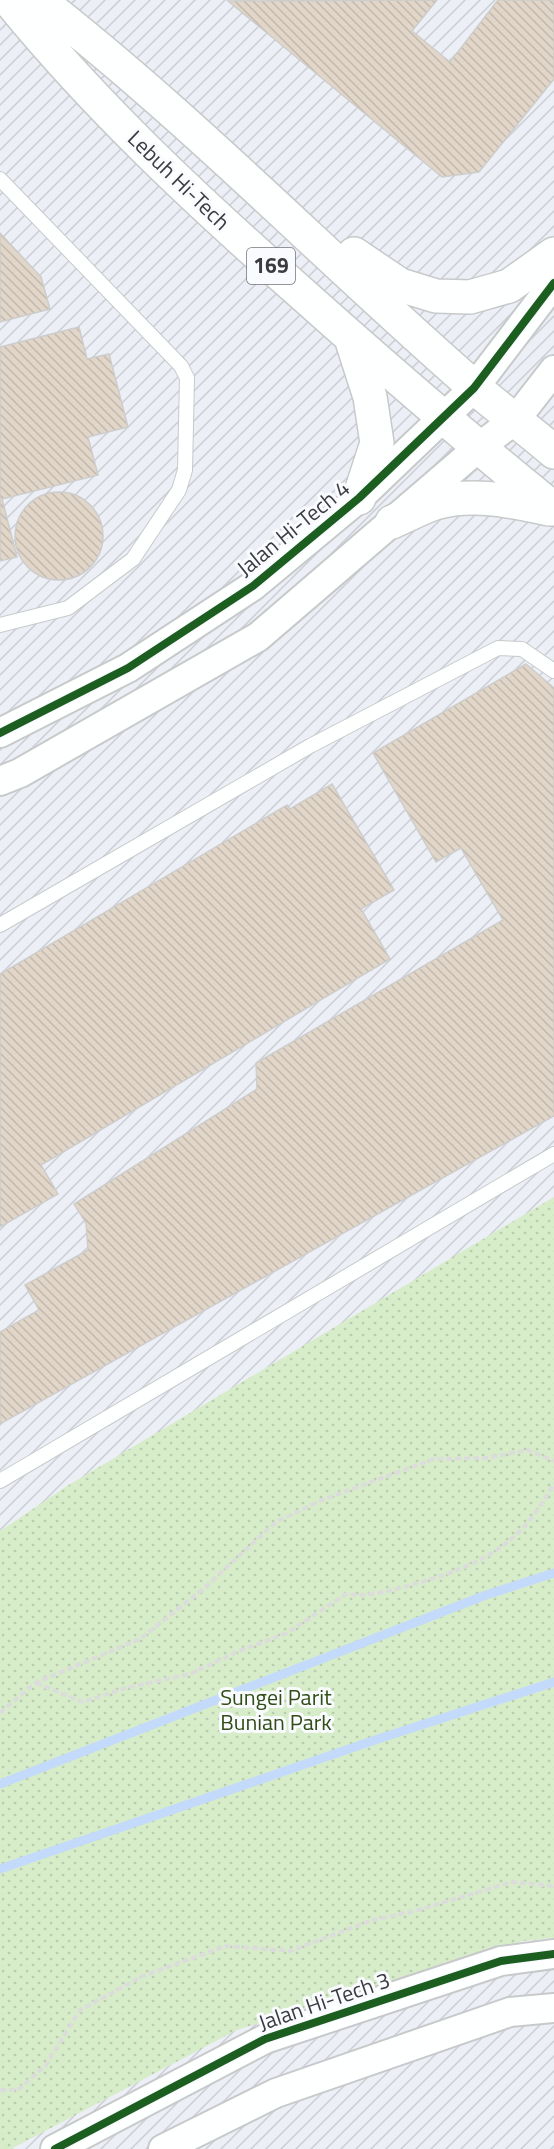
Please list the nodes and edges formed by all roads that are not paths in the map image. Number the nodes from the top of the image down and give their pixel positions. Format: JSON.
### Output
{"nodes":[{"id":1,"x":9,"y":0,"type":"edge"},
{"id":2,"x":39,"y":0,"type":"edge"},
{"id":3,"x":0,"y":179,"type":"edge"},
{"id":4,"x":259,"y":188,"type":"junction"},
{"id":5,"x":554,"y":254,"type":"edge"},
{"id":6,"x":554,"y":283,"type":"edge"},
{"id":7,"x":350,"y":336,"type":"junction"},
{"id":8,"x":554,"y":370,"type":"edge"},
{"id":9,"x":474,"y":388,"type":"junction"},
{"id":10,"x":443,"y":419,"type":"junction"},
{"id":11,"x":516,"y":419,"type":"junction"},
{"id":12,"x":478,"y":448,"type":"junction"},
{"id":13,"x":554,"y":452,"type":"edge"},
{"id":14,"x":359,"y":498,"type":"junction"},
{"id":15,"x":554,"y":510,"type":"edge"},
{"id":16,"x":392,"y":522,"type":"junction"},
{"id":17,"x":0,"y":625,"type":"edge"},
{"id":18,"x":554,"y":671,"type":"edge"},
{"id":19,"x":0,"y":733,"type":"edge"},
{"id":20,"x":0,"y":781,"type":"edge"},
{"id":21,"x":0,"y":925,"type":"edge"},
{"id":22,"x":554,"y":1154,"type":"edge"},
{"id":23,"x":0,"y":1481,"type":"edge"},
{"id":24,"x":554,"y":1954,"type":"edge"},
{"id":25,"x":554,"y":2008,"type":"edge"},
{"id":26,"x":55,"y":2149,"type":"edge"},
{"id":27,"x":163,"y":2149,"type":"edge"}],
"edges":[{"from":1,"to":7,"type":"main road","name":"Lebuh Hi-Tech","number":"169"},
{"from":2,"to":4,"type":"main road","name":"Lebuh Hi-Tech","number":"169"},
{"from":3,"to":17,"type":"lane"},
{"from":4,"to":5,"type":"main road"},
{"from":4,"to":9,"type":"main road","name":"Lebuh Hi-Tech","number":"169"},
{"from":6,"to":9,"type":"street","name":"Jalan Hi-Tech 4"},
{"from":7,"to":10,"type":"main road","name":"Lebuh Hi-Tech","number":"169"},
{"from":7,"to":14,"type":"main road"},
{"from":8,"to":11,"type":"street"},
{"from":9,"to":10,"type":"street","name":"Jalan Hi-Tech 4"},
{"from":9,"to":11,"type":"main road","name":"Lebuh Hi-Tech","number":"169"},
{"from":10,"to":12,"type":"main road","name":"Lebuh Hi-Tech","number":"169"},
{"from":10,"to":14,"type":"street","name":"Jalan Hi-Tech 4"},
{"from":11,"to":12,"type":"street"},
{"from":11,"to":13,"type":"main road","name":"Lebuh Hi-Tech","number":"169"},
{"from":12,"to":15,"type":"main road","name":"Lebuh Hi-Tech","number":"169"},
{"from":12,"to":16,"type":"street"},
{"from":14,"to":19,"type":"street","name":"Jalan Hi-Tech 4"},
{"from":15,"to":16,"type":"main road"},
{"from":16,"to":20,"type":"street"},
{"from":18,"to":21,"type":"lane"},
{"from":22,"to":23,"type":"lane"},
{"from":24,"to":26,"type":"street","name":"Jalan Hi-Tech 3"},
{"from":25,"to":27,"type":"street"}]}
